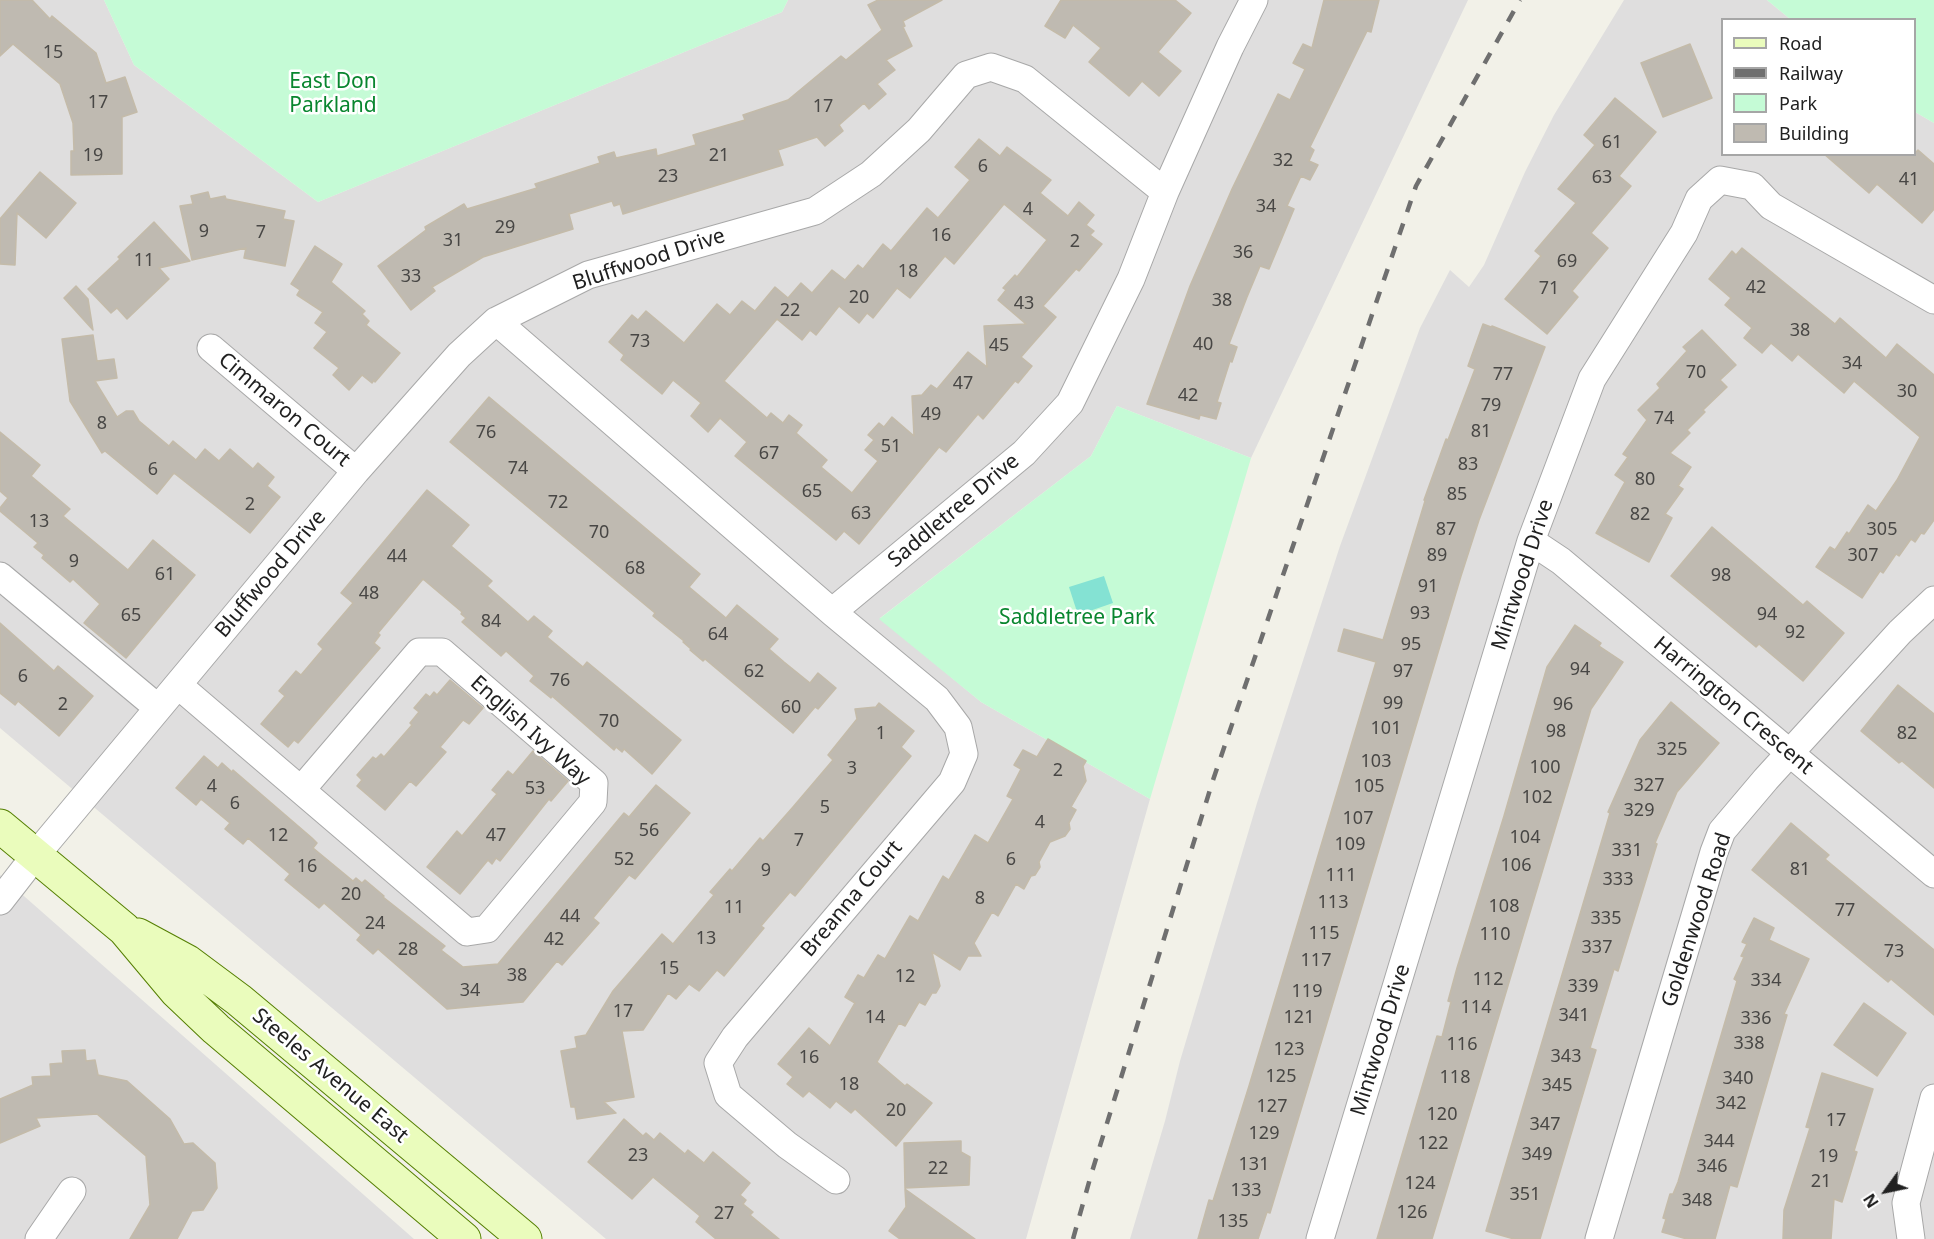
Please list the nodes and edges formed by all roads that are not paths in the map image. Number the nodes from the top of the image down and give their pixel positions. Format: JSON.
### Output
{"nodes":[{"id":1,"x":1254,"y":0,"type":"edge"},
{"id":2,"x":1165,"y":192,"type":"junction"},
{"id":3,"x":1934,"y":300,"type":"edge"},
{"id":4,"x":496,"y":321,"type":"junction"},
{"id":5,"x":211,"y":348,"type":"dead end"},
{"id":6,"x":356,"y":471,"type":"junction"},
{"id":7,"x":1531,"y":541,"type":"junction"},
{"id":8,"x":0,"y":576,"type":"edge"},
{"id":9,"x":1934,"y":600,"type":"edge"},
{"id":10,"x":832,"y":612,"type":"junction"},
{"id":11,"x":178,"y":685,"type":"junction"},
{"id":12,"x":158,"y":708,"type":"junction"},
{"id":13,"x":1790,"y":754,"type":"junction"},
{"id":14,"x":301,"y":790,"type":"junction"},
{"id":15,"x":0,"y":826,"type":"edge"},
{"id":16,"x":35,"y":856,"type":"junction"},
{"id":17,"x":1934,"y":874,"type":"edge"},
{"id":18,"x":0,"y":901,"type":"edge"},
{"id":19,"x":124,"y":929,"type":"junction"},
{"id":20,"x":1934,"y":1098,"type":"edge"},
{"id":21,"x":836,"y":1180,"type":"dead end"},
{"id":22,"x":72,"y":1191,"type":"dead end"},
{"id":23,"x":39,"y":1239,"type":"edge"},
{"id":24,"x":464,"y":1239,"type":"edge"},
{"id":25,"x":525,"y":1239,"type":"edge"},
{"id":26,"x":1320,"y":1239,"type":"edge"},
{"id":27,"x":1599,"y":1239,"type":"edge"},
{"id":28,"x":1911,"y":1239,"type":"edge"}],
"edges":[{"from":1,"to":2,"type":"street","name":"Saddletree Drive"},
{"from":2,"to":4,"type":"street","name":"Bluffwood Drive"},
{"from":2,"to":10,"type":"street","name":"Saddletree Drive"},
{"from":3,"to":7,"type":"street","name":"Mintwood Drive"},
{"from":4,"to":6,"type":"street","name":"Bluffwood Drive"},
{"from":4,"to":10,"type":"street"},
{"from":5,"to":6,"type":"street","name":"Cimmaron Court"},
{"from":6,"to":11,"type":"street","name":"Bluffwood Drive"},
{"from":7,"to":13,"type":"street","name":"Harrington Crescent"},
{"from":7,"to":26,"type":"street","name":"Mintwood Drive"},
{"from":8,"to":12,"type":"street"},
{"from":9,"to":13,"type":"street","name":"Goldenwood Road"},
{"from":10,"to":21,"type":"street","name":"Breanna Court"},
{"from":11,"to":12,"type":"street","name":"Bluffwood Drive"},
{"from":11,"to":14,"type":"street","name":"English Ivy Way"},
{"from":12,"to":16,"type":"street","name":"Bluffwood Drive"},
{"from":13,"to":17,"type":"street","name":"Harrington Crescent"},
{"from":13,"to":27,"type":"street","name":"Goldenwood Road"},
{"from":14,"to":14,"type":"street","name":"English Ivy Way"},
{"from":15,"to":16,"type":"main road","name":"Steeles Avenue East"},
{"from":16,"to":18,"type":"street","name":"Bluffwood Drive"},
{"from":16,"to":19,"type":"main road","name":"Steeles Avenue East"},
{"from":19,"to":24,"type":"main road","name":"Steeles Avenue East"},
{"from":19,"to":25,"type":"main road","name":"Steeles Avenue East"},
{"from":20,"to":28,"type":"street"},
{"from":22,"to":23,"type":"street"}]}
